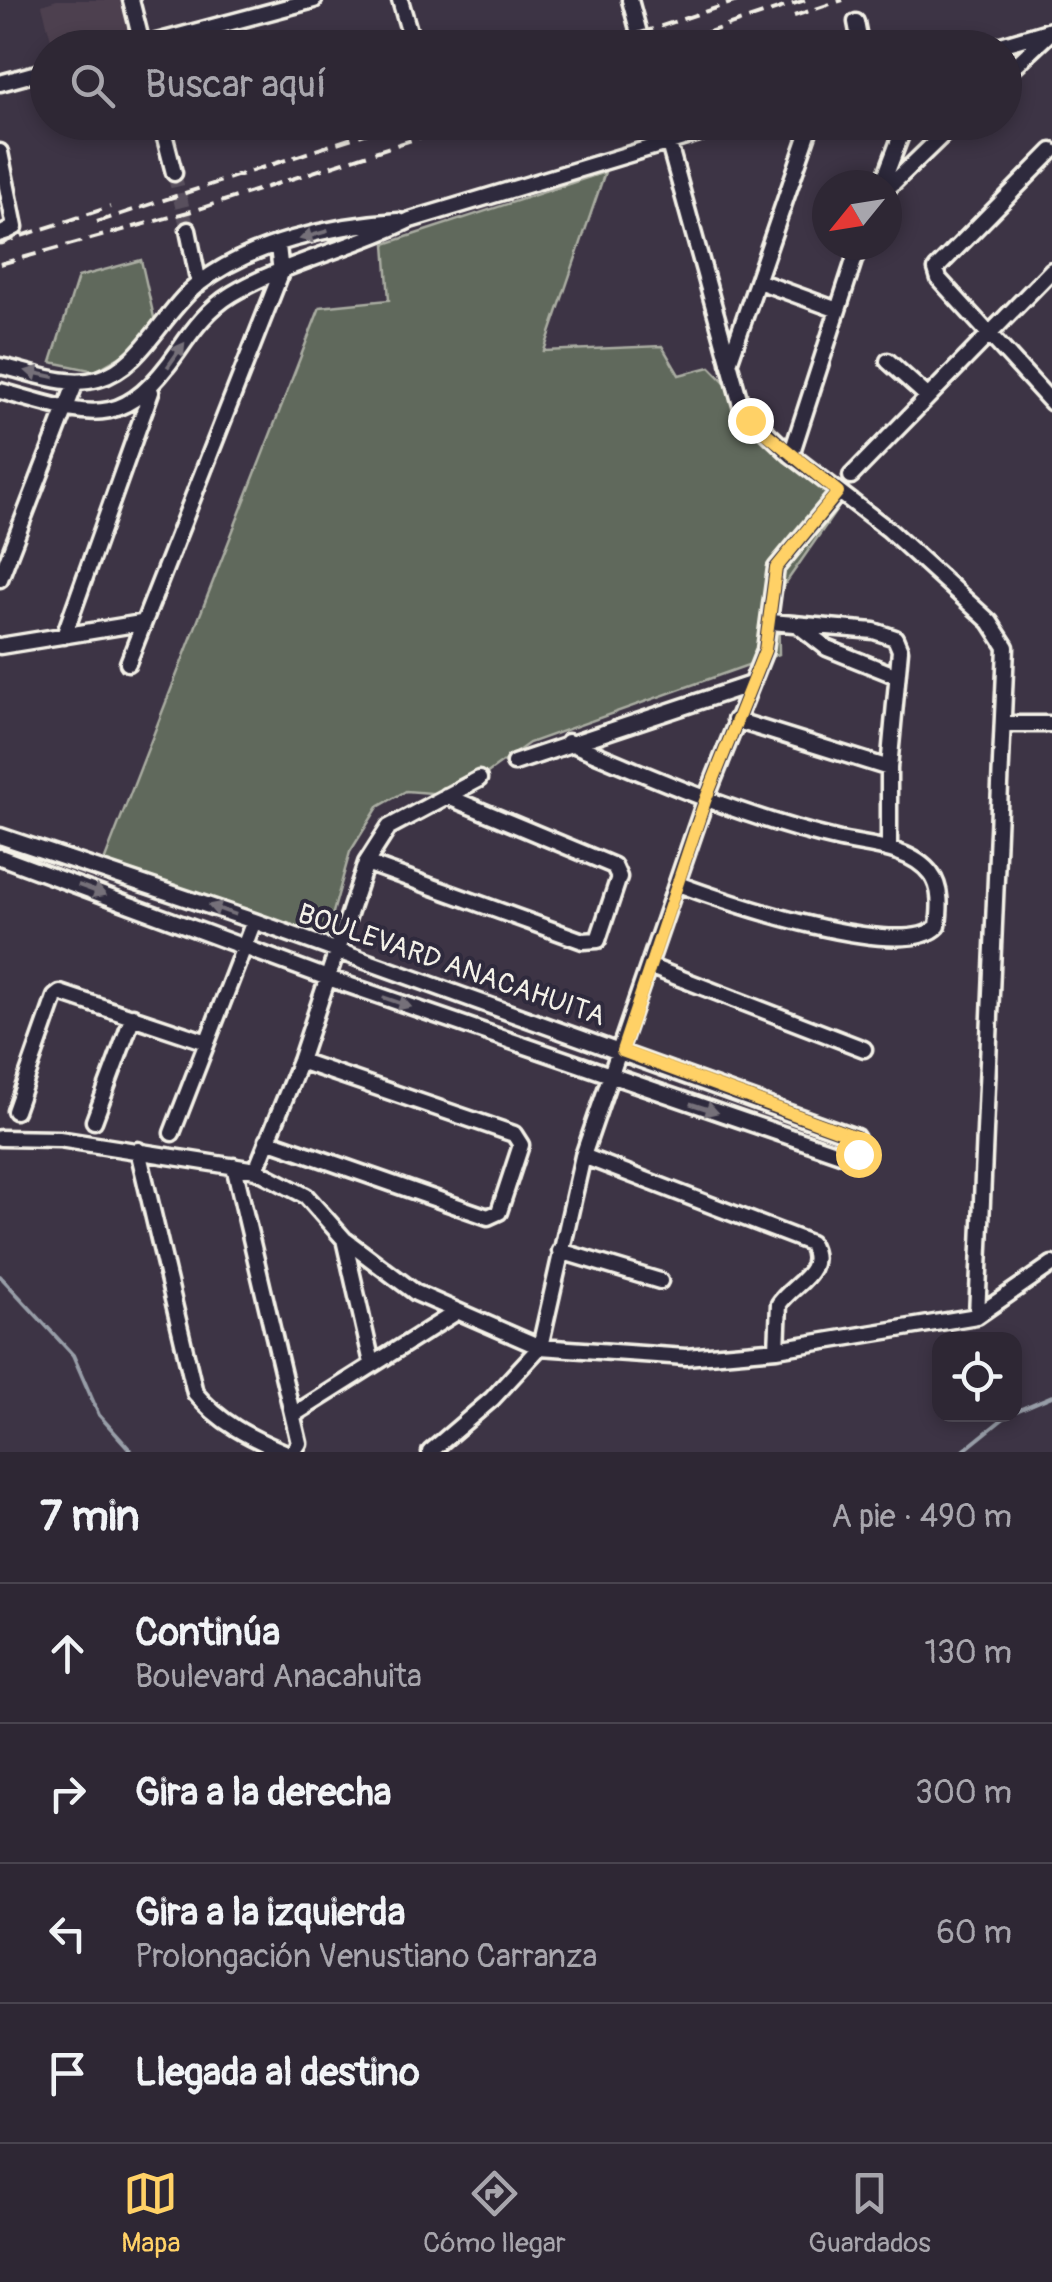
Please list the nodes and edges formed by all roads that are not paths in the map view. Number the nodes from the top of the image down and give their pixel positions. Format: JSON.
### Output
{"nodes":[{"id":1,"x":132,"y":0,"type":"edge"},
{"id":2,"x":400,"y":0,"type":"edge"},
{"id":3,"x":630,"y":0,"type":"edge"},
{"id":4,"x":307,"y":1,"type":"edge"},
{"id":5,"x":856,"y":22,"type":"dead end"},
{"id":6,"x":137,"y":30,"type":"edge"},
{"id":7,"x":202,"y":30,"type":"edge"},
{"id":8,"x":409,"y":30,"type":"edge"},
{"id":9,"x":638,"y":30,"type":"edge"},
{"id":10,"x":858,"y":30,"type":"edge"},
{"id":11,"x":1052,"y":30,"type":"edge"},
{"id":12,"x":1022,"y":39,"type":"edge"},
{"id":13,"x":1022,"y":59,"type":"edge"},
{"id":14,"x":30,"y":74,"type":"edge"},
{"id":15,"x":0,"y":82,"type":"edge"},
{"id":16,"x":166,"y":140,"type":"edge"},
{"id":17,"x":668,"y":140,"type":"edge"},
{"id":18,"x":684,"y":140,"type":"edge"},
{"id":19,"x":806,"y":140,"type":"edge"},
{"id":20,"x":900,"y":140,"type":"edge"},
{"id":21,"x":936,"y":140,"type":"edge"},
{"id":22,"x":669,"y":145,"type":"junction"},
{"id":23,"x":1052,"y":151,"type":"edge"},
{"id":24,"x":0,"y":152,"type":"edge"},
{"id":25,"x":890,"y":170,"type":"edge"},
{"id":26,"x":902,"y":171,"type":"edge"},
{"id":27,"x":174,"y":173,"type":"tunnel mouth"},
{"id":28,"x":410,"y":220,"type":"junction"},
{"id":29,"x":188,"y":230,"type":"tunnel mouth"},
{"id":30,"x":6,"y":233,"type":"edge"},
{"id":31,"x":278,"y":246,"type":"junction"},
{"id":32,"x":853,"y":260,"type":"edge"},
{"id":33,"x":1052,"y":270,"type":"edge"},
{"id":34,"x":282,"y":273,"type":"junction"},
{"id":35,"x":758,"y":280,"type":"junction"},
{"id":36,"x":199,"y":284,"type":"junction"},
{"id":37,"x":835,"y":309,"type":"junction"},
{"id":38,"x":987,"y":334,"type":"junction"},
{"id":39,"x":888,"y":361,"type":"dead end"},
{"id":40,"x":729,"y":363,"type":"junction"},
{"id":41,"x":0,"y":366,"type":"edge"},
{"id":42,"x":76,"y":382,"type":"junction"},
{"id":43,"x":0,"y":391,"type":"edge"},
{"id":44,"x":151,"y":391,"type":"junction"},
{"id":45,"x":927,"y":396,"type":"junction"},
{"id":46,"x":1052,"y":404,"type":"edge"},
{"id":47,"x":68,"y":409,"type":"junction"},
{"id":48,"x":791,"y":455,"type":"junction"},
{"id":49,"x":851,"y":476,"type":"dead end"},
{"id":50,"x":838,"y":492,"type":"junction"},
{"id":51,"x":0,"y":579,"type":"edge"},
{"id":52,"x":771,"y":622,"type":"junction"},
{"id":53,"x":141,"y":623,"type":"junction"},
{"id":54,"x":799,"y":627,"type":"junction"},
{"id":55,"x":64,"y":636,"type":"junction"},
{"id":56,"x":0,"y":646,"type":"edge"},
{"id":57,"x":128,"y":663,"type":"dead end"},
{"id":58,"x":897,"y":676,"type":"junction"},
{"id":59,"x":748,"y":685,"type":"junction"},
{"id":60,"x":735,"y":720,"type":"junction"},
{"id":61,"x":1003,"y":724,"type":"junction"},
{"id":62,"x":1052,"y":724,"type":"edge"},
{"id":63,"x":568,"y":742,"type":"junction"},
{"id":64,"x":514,"y":762,"type":"dead end"},
{"id":65,"x":889,"y":768,"type":"junction"},
{"id":66,"x":480,"y":780,"type":"dead end"},
{"id":67,"x":446,"y":796,"type":"junction"},
{"id":68,"x":705,"y":801,"type":"junction"},
{"id":69,"x":0,"y":836,"type":"edge"},
{"id":70,"x":26,"y":846,"type":"junction"},
{"id":71,"x":890,"y":849,"type":"junction"},
{"id":72,"x":0,"y":856,"type":"edge"},
{"id":73,"x":366,"y":863,"type":"junction"},
{"id":74,"x":22,"y":864,"type":"junction"},
{"id":75,"x":678,"y":884,"type":"junction"},
{"id":76,"x":254,"y":921,"type":"junction"},
{"id":77,"x":244,"y":947,"type":"junction"},
{"id":78,"x":335,"y":950,"type":"junction"},
{"id":79,"x":651,"y":967,"type":"junction"},
{"id":80,"x":325,"y":977,"type":"junction"},
{"id":81,"x":133,"y":1016,"type":"junction"},
{"id":82,"x":207,"y":1042,"type":"junction"},
{"id":83,"x":864,"y":1049,"type":"dead end"},
{"id":84,"x":622,"y":1051,"type":"junction"},
{"id":85,"x":300,"y":1061,"type":"junction"},
{"id":86,"x":613,"y":1078,"type":"junction"},
{"id":87,"x":15,"y":1110,"type":"dead end"},
{"id":88,"x":94,"y":1120,"type":"dead end"},
{"id":89,"x":172,"y":1133,"type":"dead end"},
{"id":90,"x":0,"y":1138,"type":"edge"},
{"id":91,"x":267,"y":1140,"type":"junction"},
{"id":92,"x":138,"y":1150,"type":"junction"},
{"id":93,"x":583,"y":1156,"type":"junction"},
{"id":94,"x":234,"y":1166,"type":"junction"},
{"id":95,"x":256,"y":1170,"type":"junction"},
{"id":96,"x":344,"y":1239,"type":"junction"},
{"id":97,"x":560,"y":1251,"type":"junction"},
{"id":98,"x":1052,"y":1264,"type":"edge"},
{"id":99,"x":660,"y":1281,"type":"dead end"},
{"id":100,"x":455,"y":1313,"type":"junction"},
{"id":101,"x":977,"y":1316,"type":"junction"},
{"id":102,"x":540,"y":1347,"type":"junction"},
{"id":103,"x":777,"y":1348,"type":"junction"},
{"id":104,"x":372,"y":1363,"type":"junction"},
{"id":105,"x":293,"y":1415,"type":"junction"},
{"id":106,"x":284,"y":1452,"type":"edge"},
{"id":107,"x":292,"y":1452,"type":"edge"},
{"id":108,"x":430,"y":1452,"type":"edge"}],
"edges":[{"from":1,"to":6,"type":"street"},
{"from":2,"to":8,"type":"street"},
{"from":3,"to":9,"type":"street"},
{"from":4,"to":7,"type":"street"},
{"from":5,"to":10,"type":"street"},
{"from":11,"to":12,"type":"street"},
{"from":11,"to":13,"type":"street"},
{"from":14,"to":15,"type":"street"},
{"from":16,"to":27,"type":"street"},
{"from":17,"to":22,"type":"street"},
{"from":18,"to":22,"type":"street"},
{"from":19,"to":35,"type":"street"},
{"from":20,"to":25,"type":"street"},
{"from":21,"to":26,"type":"street"},
{"from":22,"to":28,"type":"street"},
{"from":22,"to":40,"type":"street"},
{"from":23,"to":38,"type":"street"},
{"from":24,"to":30,"type":"street"},
{"from":28,"to":31,"type":"street","one_way":true},
{"from":28,"to":34,"type":"street"},
{"from":29,"to":36,"type":"street"},
{"from":31,"to":34,"type":"street"},
{"from":31,"to":36,"type":"street"},
{"from":32,"to":37,"type":"street"},
{"from":33,"to":38,"type":"street"},
{"from":44,"to":34,"type":"street","one_way":true},
{"from":34,"to":53,"type":"street"},
{"from":35,"to":37,"type":"street"},
{"from":35,"to":40,"type":"street"},
{"from":36,"to":42,"type":"street"},
{"from":37,"to":48,"type":"street"},
{"from":38,"to":45,"type":"street"},
{"from":38,"to":46,"type":"street"},
{"from":39,"to":45,"type":"street"},
{"from":40,"to":48,"type":"street"},
{"from":42,"to":41,"type":"street","one_way":true},
{"from":42,"to":47,"type":"street"},
{"from":43,"to":47,"type":"street"},
{"from":44,"to":47,"type":"street"},
{"from":44,"to":55,"type":"street"},
{"from":45,"to":49,"type":"street"},
{"from":47,"to":51,"type":"street"},
{"from":48,"to":50,"type":"street"},
{"from":50,"to":52,"type":"street"},
{"from":50,"to":61,"type":"street"},
{"from":52,"to":54,"type":"street"},
{"from":52,"to":59,"type":"street"},
{"from":53,"to":55,"type":"street"},
{"from":53,"to":57,"type":"street"},
{"from":54,"to":58,"type":"street"},
{"from":54,"to":58,"type":"street"},
{"from":55,"to":56,"type":"street"},
{"from":58,"to":65,"type":"street"},
{"from":59,"to":60,"type":"street"},
{"from":59,"to":63,"type":"street"},
{"from":60,"to":65,"type":"street"},
{"from":60,"to":68,"type":"street"},
{"from":61,"to":62,"type":"street"},
{"from":61,"to":101,"type":"street"},
{"from":63,"to":64,"type":"street"},
{"from":63,"to":68,"type":"street"},
{"from":65,"to":71,"type":"street"},
{"from":66,"to":67,"type":"street"},
{"from":67,"to":73,"type":"street"},
{"from":67,"to":73,"type":"street"},
{"from":68,"to":71,"type":"street"},
{"from":68,"to":75,"type":"street"},
{"from":69,"to":70,"type":"street","name":"BOULEVARD ANACAHUITA"},
{"from":70,"to":74,"type":"street"},
{"from":76,"to":70,"type":"street","name":"BOULEVARD ANACAHUITA","one_way":true},
{"from":71,"to":75,"type":"street"},
{"from":72,"to":74,"type":"street","name":"BOULEVARD ANACAHUITA"},
{"from":73,"to":78,"type":"street"},
{"from":74,"to":77,"type":"street","name":"BOULEVARD ANACAHUITA","one_way":true},
{"from":75,"to":79,"type":"street"},
{"from":76,"to":77,"type":"street"},
{"from":76,"to":78,"type":"street","name":"BOULEVARD ANACAHUITA"},
{"from":77,"to":80,"type":"street","name":"BOULEVARD ANACAHUITA"},
{"from":77,"to":82,"type":"street"},
{"from":78,"to":80,"type":"street"},
{"from":78,"to":84,"type":"street","name":"BOULEVARD ANACAHUITA"},
{"from":79,"to":83,"type":"street"},
{"from":79,"to":84,"type":"street"},
{"from":80,"to":85,"type":"street"},
{"from":80,"to":86,"type":"street","name":"BOULEVARD ANACAHUITA","one_way":true},
{"from":81,"to":82,"type":"street"},
{"from":81,"to":87,"type":"street"},
{"from":81,"to":88,"type":"street"},
{"from":82,"to":89,"type":"street"},
{"from":84,"to":86,"type":"street"},
{"from":86,"to":84,"type":"street","name":"BOULEVARD ANACAHUITA","one_way":true},
{"from":85,"to":91,"type":"street"},
{"from":85,"to":91,"type":"street"},
{"from":86,"to":93,"type":"street"},
{"from":90,"to":92,"type":"street"},
{"from":91,"to":95,"type":"street"},
{"from":92,"to":94,"type":"street"},
{"from":92,"to":106,"type":"street"},
{"from":93,"to":97,"type":"street"},
{"from":93,"to":103,"type":"street"},
{"from":94,"to":95,"type":"street"},
{"from":94,"to":105,"type":"street"},
{"from":95,"to":96,"type":"street"},
{"from":96,"to":100,"type":"street"},
{"from":96,"to":104,"type":"street"},
{"from":97,"to":99,"type":"street"},
{"from":97,"to":102,"type":"street"},
{"from":98,"to":101,"type":"street"},
{"from":100,"to":102,"type":"street"},
{"from":100,"to":104,"type":"street"},
{"from":101,"to":103,"type":"street"},
{"from":102,"to":103,"type":"street"},
{"from":102,"to":108,"type":"street"},
{"from":104,"to":105,"type":"street"},
{"from":105,"to":107,"type":"street"}]}
